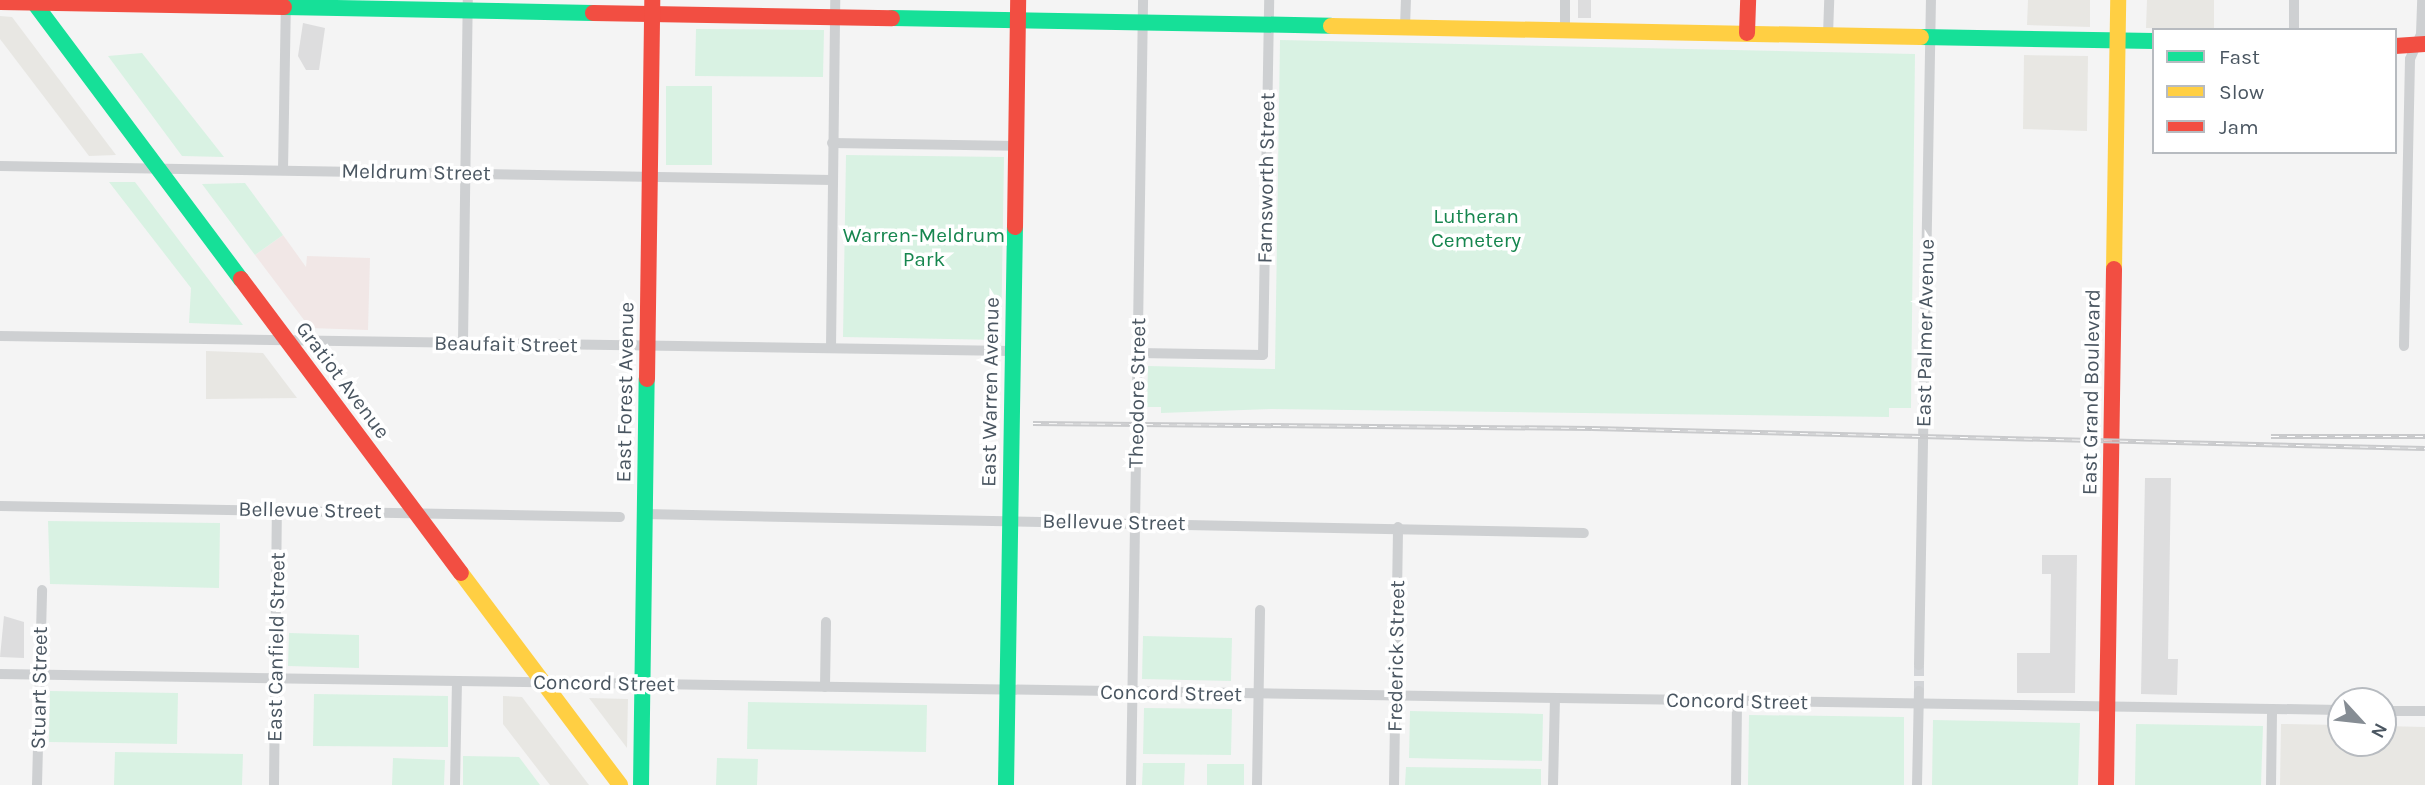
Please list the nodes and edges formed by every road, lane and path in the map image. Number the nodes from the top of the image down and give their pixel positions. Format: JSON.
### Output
{"nodes":[{"id":1,"x":1018,"y":0,"type":"edge"},
{"id":2,"x":1143,"y":0,"type":"edge"},
{"id":3,"x":1269,"y":0,"type":"edge"},
{"id":4,"x":1406,"y":0,"type":"edge"},
{"id":5,"x":1565,"y":0,"type":"edge"},
{"id":6,"x":1748,"y":0,"type":"edge"},
{"id":7,"x":1829,"y":0,"type":"edge"},
{"id":8,"x":1931,"y":0,"type":"edge"},
{"id":9,"x":2118,"y":0,"type":"edge"},
{"id":10,"x":2294,"y":0,"type":"edge"},
{"id":11,"x":2422,"y":0,"type":"edge"},
{"id":12,"x":33,"y":1,"type":"edge"},
{"id":13,"x":117,"y":1,"type":"edge"},
{"id":14,"x":0,"y":2,"type":"edge"},
{"id":15,"x":286,"y":3,"type":"edge"},
{"id":16,"x":468,"y":5,"type":"edge"},
{"id":17,"x":652,"y":6,"type":"edge"},
{"id":18,"x":834,"y":8,"type":"edge"},
{"id":19,"x":1017,"y":20,"type":"junction"},
{"id":20,"x":1143,"y":22,"type":"junction"},
{"id":21,"x":1269,"y":24,"type":"junction"},
{"id":22,"x":1405,"y":27,"type":"junction"},
{"id":23,"x":2294,"y":28,"type":"edge"},
{"id":24,"x":1565,"y":30,"type":"junction"},
{"id":25,"x":1747,"y":33,"type":"junction"},
{"id":26,"x":1828,"y":35,"type":"junction"},
{"id":27,"x":1930,"y":37,"type":"junction"},
{"id":28,"x":2117,"y":40,"type":"junction"},
{"id":29,"x":2152,"y":41,"type":"edge"},
{"id":30,"x":2420,"y":44,"type":"edge"},
{"id":31,"x":2397,"y":46,"type":"edge"},
{"id":32,"x":832,"y":142,"type":"junction"},
{"id":33,"x":1015,"y":146,"type":"junction"},
{"id":34,"x":0,"y":166,"type":"edge"},
{"id":35,"x":159,"y":168,"type":"junction"},
{"id":36,"x":283,"y":170,"type":"junction"},
{"id":37,"x":466,"y":173,"type":"junction"},
{"id":38,"x":649,"y":177,"type":"junction"},
{"id":39,"x":832,"y":180,"type":"junction"},
{"id":40,"x":0,"y":336,"type":"edge"},
{"id":41,"x":288,"y":341,"type":"junction"},
{"id":42,"x":463,"y":342,"type":"junction"},
{"id":43,"x":646,"y":346,"type":"junction"},
{"id":44,"x":2404,"y":346,"type":"dead end"},
{"id":45,"x":831,"y":348,"type":"junction"},
{"id":46,"x":1012,"y":351,"type":"junction"},
{"id":47,"x":1138,"y":353,"type":"junction"},
{"id":48,"x":0,"y":506,"type":"edge"},
{"id":49,"x":277,"y":509,"type":"junction"},
{"id":50,"x":415,"y":511,"type":"junction"},
{"id":51,"x":644,"y":514,"type":"junction"},
{"id":52,"x":620,"y":517,"type":"dead end"},
{"id":53,"x":1009,"y":520,"type":"junction"},
{"id":54,"x":1136,"y":523,"type":"junction"},
{"id":55,"x":1398,"y":527,"type":"junction"},
{"id":56,"x":1584,"y":533,"type":"dead end"},
{"id":57,"x":42,"y":590,"type":"dead end"},
{"id":58,"x":1260,"y":610,"type":"dead end"},
{"id":59,"x":826,"y":622,"type":"dead end"},
{"id":60,"x":1919,"y":665,"type":"tunnel mouth"},
{"id":61,"x":0,"y":674,"type":"edge"},
{"id":62,"x":40,"y":675,"type":"junction"},
{"id":63,"x":275,"y":678,"type":"junction"},
{"id":64,"x":457,"y":681,"type":"junction"},
{"id":65,"x":544,"y":682,"type":"junction"},
{"id":66,"x":642,"y":684,"type":"junction"},
{"id":67,"x":825,"y":687,"type":"junction"},
{"id":68,"x":1007,"y":691,"type":"junction"},
{"id":69,"x":1919,"y":691,"type":"tunnel mouth"},
{"id":70,"x":1133,"y":692,"type":"junction"},
{"id":71,"x":1258,"y":694,"type":"junction"},
{"id":72,"x":1395,"y":696,"type":"junction"},
{"id":73,"x":1555,"y":698,"type":"junction"},
{"id":74,"x":1737,"y":701,"type":"junction"},
{"id":75,"x":1919,"y":704,"type":"junction"},
{"id":76,"x":2108,"y":709,"type":"junction"},
{"id":77,"x":2272,"y":709,"type":"junction"},
{"id":78,"x":2327,"y":710,"type":"edge"},
{"id":79,"x":2397,"y":710,"type":"edge"},
{"id":80,"x":2425,"y":711,"type":"edge"},
{"id":81,"x":37,"y":785,"type":"edge"},
{"id":82,"x":274,"y":785,"type":"edge"},
{"id":83,"x":455,"y":785,"type":"edge"},
{"id":84,"x":620,"y":785,"type":"edge"},
{"id":85,"x":641,"y":785,"type":"edge"},
{"id":86,"x":1006,"y":785,"type":"edge"},
{"id":87,"x":1131,"y":785,"type":"edge"},
{"id":88,"x":1257,"y":785,"type":"edge"},
{"id":89,"x":1394,"y":785,"type":"edge"},
{"id":90,"x":1553,"y":785,"type":"edge"},
{"id":91,"x":1735,"y":785,"type":"edge"},
{"id":92,"x":1917,"y":785,"type":"edge"},
{"id":93,"x":2106,"y":785,"type":"edge"},
{"id":94,"x":2271,"y":785,"type":"edge"}],
"edges":[{"from":1,"to":19,"type":"main road","name":"East Warren Avenue"},
{"from":2,"to":20,"type":"street","name":"Theodore Street"},
{"from":3,"to":21,"type":"street","name":"Farnsworth Street"},
{"from":4,"to":22,"type":"street"},
{"from":5,"to":24,"type":"street"},
{"from":6,"to":25,"type":"main road"},
{"from":7,"to":26,"type":"street"},
{"from":8,"to":27,"type":"street","name":"East Palmer Avenue"},
{"from":9,"to":28,"type":"main road","name":"East Grand Boulevard"},
{"from":10,"to":23,"type":"street"},
{"from":11,"to":30,"type":"street"},
{"from":12,"to":13,"type":"main road"},
{"from":12,"to":14,"type":"main road"},
{"from":12,"to":35,"type":"main road","name":"Gratiot Avenue"},
{"from":13,"to":15,"type":"main road"},
{"from":15,"to":16,"type":"main road"},
{"from":15,"to":36,"type":"street"},
{"from":16,"to":17,"type":"main road"},
{"from":16,"to":37,"type":"street"},
{"from":17,"to":18,"type":"main road"},
{"from":17,"to":38,"type":"main road","name":"East Forest Avenue"},
{"from":18,"to":19,"type":"main road"},
{"from":18,"to":32,"type":"street"},
{"from":19,"to":20,"type":"main road"},
{"from":19,"to":33,"type":"main road","name":"East Warren Avenue"},
{"from":20,"to":21,"type":"main road"},
{"from":20,"to":47,"type":"street","name":"Theodore Street"},
{"from":21,"to":22,"type":"main road"},
{"from":21,"to":47,"type":"street","name":"Farnsworth Street"},
{"from":22,"to":24,"type":"main road"},
{"from":24,"to":25,"type":"main road"},
{"from":25,"to":26,"type":"main road"},
{"from":26,"to":27,"type":"main road"},
{"from":27,"to":28,"type":"main road"},
{"from":27,"to":60,"type":"street","name":"East Palmer Avenue"},
{"from":28,"to":29,"type":"main road"},
{"from":28,"to":76,"type":"main road","name":"East Grand Boulevard"},
{"from":30,"to":31,"type":"main road"},
{"from":30,"to":44,"type":"street"},
{"from":32,"to":33,"type":"street"},
{"from":32,"to":39,"type":"street"},
{"from":33,"to":46,"type":"main road","name":"East Warren Avenue"},
{"from":34,"to":35,"type":"street","name":"Meldrum Street"},
{"from":35,"to":36,"type":"street","name":"Meldrum Street"},
{"from":35,"to":41,"type":"main road","name":"Gratiot Avenue"},
{"from":36,"to":37,"type":"street","name":"Meldrum Street"},
{"from":37,"to":38,"type":"street","name":"Meldrum Street"},
{"from":37,"to":42,"type":"street"},
{"from":38,"to":39,"type":"street","name":"Meldrum Street"},
{"from":38,"to":43,"type":"main road","name":"East Forest Avenue"},
{"from":39,"to":45,"type":"street"},
{"from":40,"to":41,"type":"street","name":"Beaufait Street"},
{"from":41,"to":42,"type":"street","name":"Beaufait Street"},
{"from":41,"to":50,"type":"main road","name":"Gratiot Avenue"},
{"from":42,"to":43,"type":"street","name":"Beaufait Street"},
{"from":43,"to":45,"type":"street","name":"Beaufait Street"},
{"from":43,"to":51,"type":"main road","name":"East Forest Avenue"},
{"from":45,"to":46,"type":"street","name":"Beaufait Street"},
{"from":46,"to":53,"type":"main road","name":"East Warren Avenue"},
{"from":47,"to":54,"type":"street","name":"Theodore Street"},
{"from":48,"to":49,"type":"street","name":"Bellevue Street"},
{"from":49,"to":50,"type":"street","name":"Bellevue Street"},
{"from":49,"to":63,"type":"street","name":"East Canfield Street"},
{"from":50,"to":52,"type":"street","name":"Bellevue Street"},
{"from":50,"to":65,"type":"main road","name":"Gratiot Avenue"},
{"from":51,"to":53,"type":"street","name":"Bellevue Street"},
{"from":51,"to":66,"type":"main road","name":"East Forest Avenue"},
{"from":53,"to":54,"type":"street","name":"Bellevue Street"},
{"from":53,"to":68,"type":"main road","name":"East Warren Avenue"},
{"from":54,"to":55,"type":"street","name":"Bellevue Street"},
{"from":54,"to":70,"type":"street","name":"Theodore Street"},
{"from":55,"to":56,"type":"street","name":"Bellevue Street"},
{"from":55,"to":72,"type":"street","name":"Frederick Street"},
{"from":57,"to":62,"type":"street","name":"Stuart Street"},
{"from":58,"to":71,"type":"street"},
{"from":59,"to":67,"type":"street"},
{"from":61,"to":62,"type":"street","name":"Concord Street"},
{"from":62,"to":63,"type":"street","name":"Concord Street"},
{"from":62,"to":81,"type":"street","name":"Stuart Street"},
{"from":63,"to":64,"type":"street","name":"Concord Street"},
{"from":63,"to":82,"type":"street","name":"East Canfield Street"},
{"from":64,"to":65,"type":"street","name":"Concord Street"},
{"from":64,"to":83,"type":"street"},
{"from":65,"to":66,"type":"street","name":"Concord Street"},
{"from":65,"to":84,"type":"main road","name":"Gratiot Avenue"},
{"from":66,"to":67,"type":"street","name":"Concord Street"},
{"from":66,"to":85,"type":"main road","name":"East Forest Avenue"},
{"from":67,"to":68,"type":"street","name":"Concord Street"},
{"from":68,"to":70,"type":"street","name":"Concord Street"},
{"from":68,"to":86,"type":"main road","name":"East Warren Avenue"},
{"from":69,"to":75,"type":"street"},
{"from":70,"to":71,"type":"street","name":"Concord Street"},
{"from":70,"to":87,"type":"street","name":"Theodore Street"},
{"from":71,"to":72,"type":"street","name":"Concord Street"},
{"from":71,"to":88,"type":"street"},
{"from":72,"to":73,"type":"street","name":"Concord Street"},
{"from":72,"to":89,"type":"street","name":"Frederick Street"},
{"from":73,"to":74,"type":"street","name":"Concord Street"},
{"from":73,"to":90,"type":"street"},
{"from":74,"to":75,"type":"street","name":"Concord Street"},
{"from":74,"to":91,"type":"street"},
{"from":75,"to":76,"type":"street","name":"Concord Street"},
{"from":75,"to":92,"type":"street"},
{"from":76,"to":77,"type":"street","name":"Concord Street"},
{"from":76,"to":93,"type":"main road","name":"East Grand Boulevard"},
{"from":77,"to":78,"type":"street","name":"Concord Street"},
{"from":77,"to":94,"type":"street"},
{"from":79,"to":80,"type":"street"}]}
